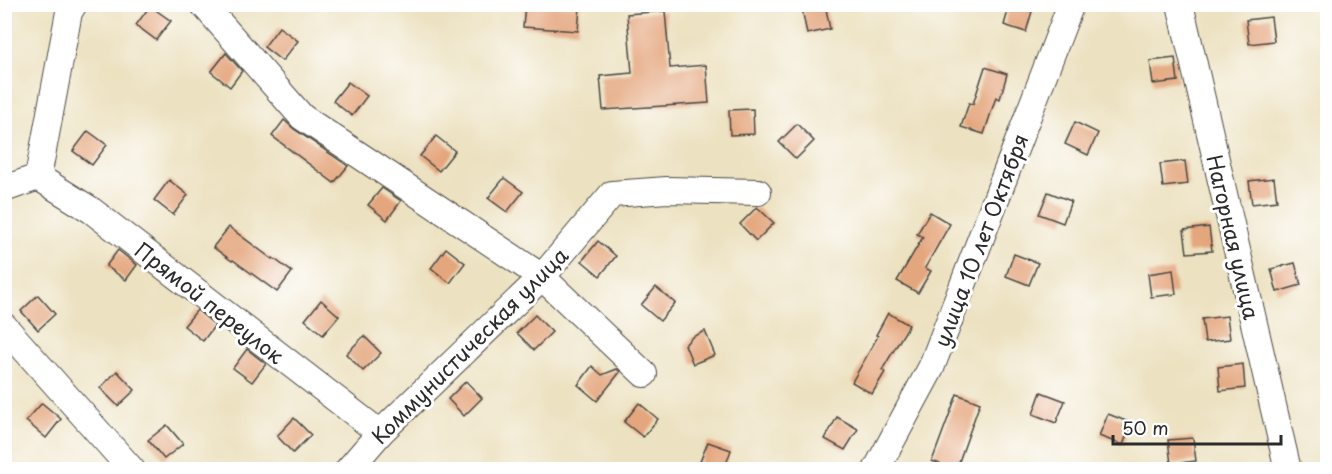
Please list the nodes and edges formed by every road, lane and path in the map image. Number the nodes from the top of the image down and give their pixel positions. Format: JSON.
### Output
{"nodes":[{"id":1,"x":74,"y":4,"type":"edge"},
{"id":2,"x":203,"y":4,"type":"edge"},
{"id":3,"x":1071,"y":4,"type":"edge"},
{"id":4,"x":1180,"y":4,"type":"edge"},
{"id":5,"x":38,"y":177,"type":"junction"},
{"id":6,"x":4,"y":189,"type":"edge"},
{"id":7,"x":758,"y":192,"type":"dead end"},
{"id":8,"x":542,"y":277,"type":"junction"},
{"id":9,"x":4,"y":326,"type":"edge"},
{"id":10,"x":644,"y":374,"type":"dead end"},
{"id":11,"x":380,"y":433,"type":"junction"},
{"id":12,"x":132,"y":470,"type":"edge"},
{"id":13,"x":348,"y":470,"type":"edge"},
{"id":14,"x":876,"y":470,"type":"edge"},
{"id":15,"x":1288,"y":470,"type":"edge"}],
"edges":[{"from":1,"to":5,"type":"street"},
{"from":2,"to":8,"type":"street"},
{"from":3,"to":14,"type":"street","name":"улица 10 лет Октября"},
{"from":4,"to":15,"type":"street","name":"Нагорная улица"},
{"from":5,"to":6,"type":"street"},
{"from":5,"to":11,"type":"street","name":"Прямой переулок"},
{"from":7,"to":8,"type":"street","name":"Коммунистическая улица"},
{"from":8,"to":10,"type":"street"},
{"from":8,"to":11,"type":"street","name":"Коммунистическая улица"},
{"from":9,"to":12,"type":"street"},
{"from":11,"to":13,"type":"street","name":"Коммунистическая улица"}]}
